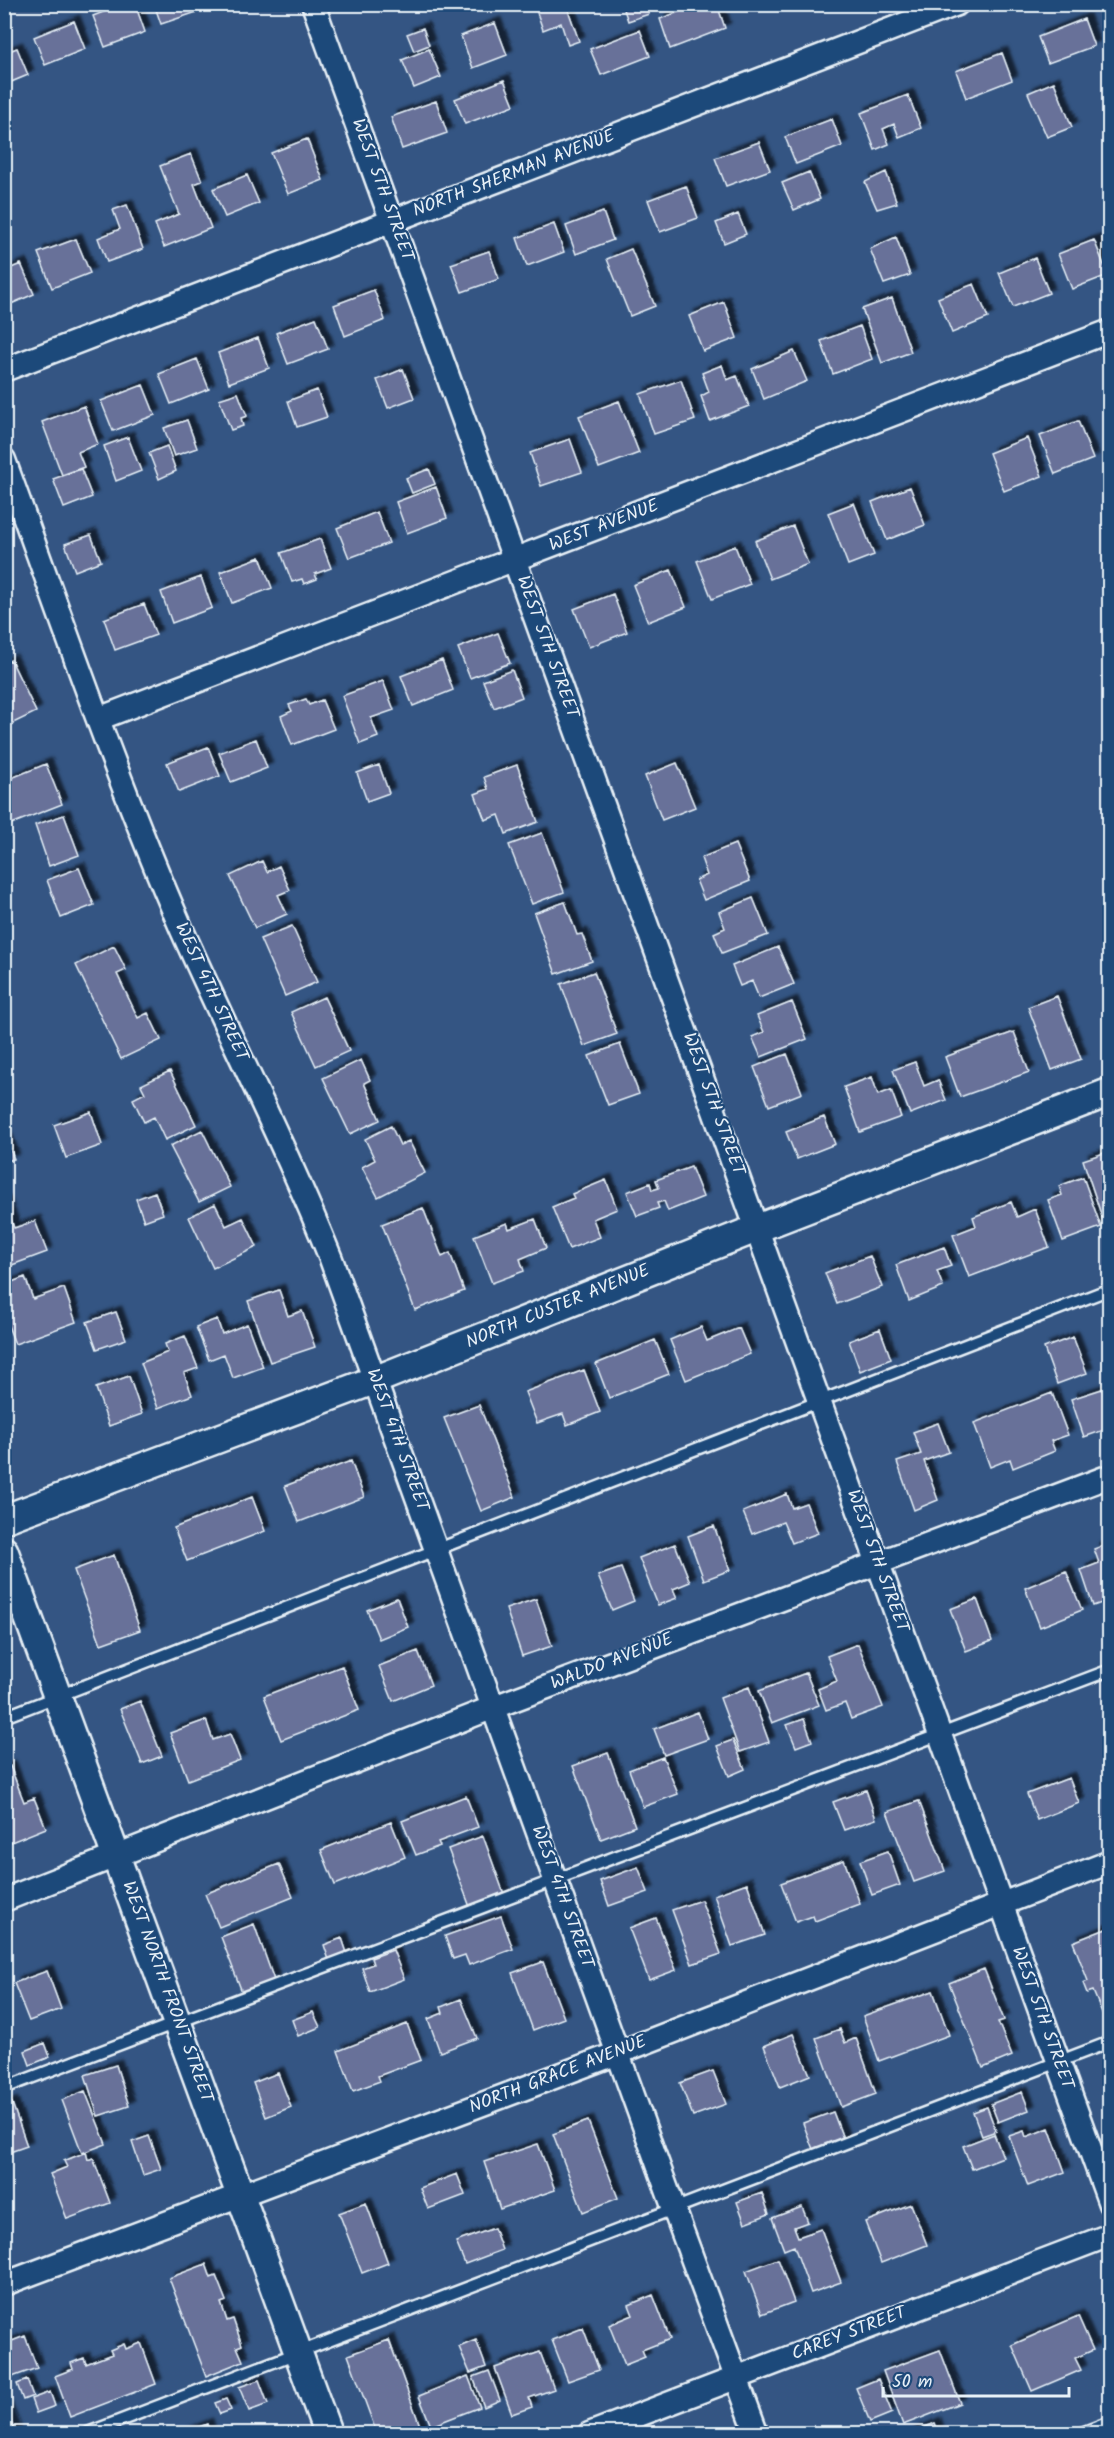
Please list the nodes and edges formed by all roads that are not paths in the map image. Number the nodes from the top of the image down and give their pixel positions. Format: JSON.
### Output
{"nodes":[{"id":1,"x":314,"y":4,"type":"edge"},
{"id":2,"x":957,"y":4,"type":"edge"},
{"id":3,"x":393,"y":220,"type":"junction"},
{"id":4,"x":1110,"y":331,"type":"edge"},
{"id":5,"x":4,"y":369,"type":"edge"},
{"id":6,"x":4,"y":460,"type":"edge"},
{"id":7,"x":516,"y":560,"type":"junction"},
{"id":8,"x":98,"y":719,"type":"junction"},
{"id":9,"x":1110,"y":1092,"type":"edge"},
{"id":10,"x":758,"y":1228,"type":"junction"},
{"id":11,"x":1110,"y":1289,"type":"edge"},
{"id":12,"x":375,"y":1380,"type":"junction"},
{"id":13,"x":820,"y":1401,"type":"junction"},
{"id":14,"x":1110,"y":1476,"type":"edge"},
{"id":15,"x":4,"y":1519,"type":"edge"},
{"id":16,"x":437,"y":1549,"type":"junction"},
{"id":17,"x":4,"y":1551,"type":"edge"},
{"id":18,"x":878,"y":1563,"type":"junction"},
{"id":19,"x":1110,"y":1670,"type":"edge"},
{"id":20,"x":58,"y":1695,"type":"junction"},
{"id":21,"x":494,"y":1707,"type":"junction"},
{"id":22,"x":4,"y":1717,"type":"edge"},
{"id":23,"x":940,"y":1734,"type":"junction"},
{"id":24,"x":116,"y":1855,"type":"junction"},
{"id":25,"x":1110,"y":1862,"type":"edge"},
{"id":26,"x":555,"y":1879,"type":"junction"},
{"id":27,"x":4,"y":1900,"type":"edge"},
{"id":28,"x":1001,"y":1904,"type":"junction"},
{"id":29,"x":178,"y":2022,"type":"junction"},
{"id":30,"x":1110,"y":2042,"type":"edge"},
{"id":31,"x":618,"y":2053,"type":"junction"},
{"id":32,"x":1058,"y":2062,"type":"junction"},
{"id":33,"x":4,"y":2088,"type":"edge"},
{"id":34,"x":241,"y":2196,"type":"junction"},
{"id":35,"x":1110,"y":2204,"type":"edge"},
{"id":36,"x":674,"y":2209,"type":"junction"},
{"id":37,"x":1110,"y":2235,"type":"edge"},
{"id":38,"x":4,"y":2284,"type":"edge"},
{"id":39,"x":298,"y":2352,"type":"junction"},
{"id":40,"x":736,"y":2378,"type":"junction"},
{"id":41,"x":1110,"y":2422,"type":"edge"},
{"id":42,"x":85,"y":2433,"type":"edge"},
{"id":43,"x":328,"y":2433,"type":"edge"},
{"id":44,"x":589,"y":2433,"type":"edge"},
{"id":45,"x":757,"y":2433,"type":"edge"},
{"id":46,"x":1079,"y":2433,"type":"edge"}],
"edges":[{"from":1,"to":3,"type":"street","name":"WEST 5TH STREET"},
{"from":2,"to":3,"type":"street","name":"NORTH SHERMAN AVENUE"},
{"from":3,"to":5,"type":"street","name":"NORTH SHERMAN AVENUE"},
{"from":3,"to":7,"type":"street","name":"WEST 5TH STREET"},
{"from":4,"to":7,"type":"street","name":"WEST AVENUE"},
{"from":6,"to":8,"type":"street","name":"WEST 4TH STREET"},
{"from":7,"to":8,"type":"street","name":"WEST AVENUE"},
{"from":7,"to":10,"type":"street","name":"WEST 5TH STREET"},
{"from":8,"to":12,"type":"street","name":"WEST 4TH STREET"},
{"from":9,"to":10,"type":"street","name":"NORTH CUSTER AVENUE"},
{"from":10,"to":12,"type":"street","name":"NORTH CUSTER AVENUE"},
{"from":10,"to":13,"type":"street","name":"WEST 5TH STREET"},
{"from":11,"to":13,"type":"lane"},
{"from":12,"to":15,"type":"street","name":"NORTH CUSTER AVENUE"},
{"from":12,"to":16,"type":"street","name":"WEST 4TH STREET"},
{"from":13,"to":16,"type":"lane"},
{"from":13,"to":18,"type":"street","name":"WEST 5TH STREET"},
{"from":14,"to":18,"type":"street","name":"WALDO AVENUE"},
{"from":16,"to":20,"type":"lane"},
{"from":16,"to":21,"type":"street","name":"WEST 4TH STREET"},
{"from":17,"to":20,"type":"street","name":"WEST NORTH FRONT STREET"},
{"from":18,"to":21,"type":"street","name":"WALDO AVENUE"},
{"from":18,"to":23,"type":"street","name":"WEST 5TH STREET"},
{"from":19,"to":23,"type":"lane"},
{"from":20,"to":22,"type":"lane"},
{"from":20,"to":24,"type":"street","name":"WEST NORTH FRONT STREET"},
{"from":21,"to":24,"type":"street","name":"WALDO AVENUE"},
{"from":21,"to":26,"type":"street","name":"WEST 4TH STREET"},
{"from":23,"to":26,"type":"lane"},
{"from":23,"to":28,"type":"street","name":"WEST 5TH STREET"},
{"from":24,"to":27,"type":"street","name":"WALDO AVENUE"},
{"from":24,"to":29,"type":"street","name":"WEST NORTH FRONT STREET"},
{"from":25,"to":28,"type":"street","name":"NORTH GRACE AVENUE"},
{"from":26,"to":29,"type":"lane"},
{"from":26,"to":31,"type":"street","name":"WEST 4TH STREET"},
{"from":28,"to":31,"type":"street","name":"NORTH GRACE AVENUE"},
{"from":28,"to":32,"type":"street","name":"WEST 5TH STREET"},
{"from":29,"to":33,"type":"lane"},
{"from":29,"to":34,"type":"street","name":"WEST NORTH FRONT STREET"},
{"from":30,"to":32,"type":"lane"},
{"from":31,"to":34,"type":"street","name":"NORTH GRACE AVENUE"},
{"from":31,"to":36,"type":"street","name":"WEST 4TH STREET"},
{"from":32,"to":35,"type":"street","name":"WEST 5TH STREET"},
{"from":32,"to":36,"type":"lane"},
{"from":34,"to":38,"type":"street","name":"NORTH GRACE AVENUE"},
{"from":34,"to":39,"type":"street","name":"WEST NORTH FRONT STREET"},
{"from":36,"to":39,"type":"lane"},
{"from":36,"to":40,"type":"street","name":"WEST 4TH STREET"},
{"from":37,"to":40,"type":"street","name":"CAREY STREET"},
{"from":39,"to":42,"type":"lane"},
{"from":39,"to":43,"type":"street","name":"WEST NORTH FRONT STREET"},
{"from":40,"to":44,"type":"street","name":"CAREY STREET"},
{"from":40,"to":45,"type":"street","name":"WEST 4TH STREET"},
{"from":41,"to":46,"type":"lane"}]}
